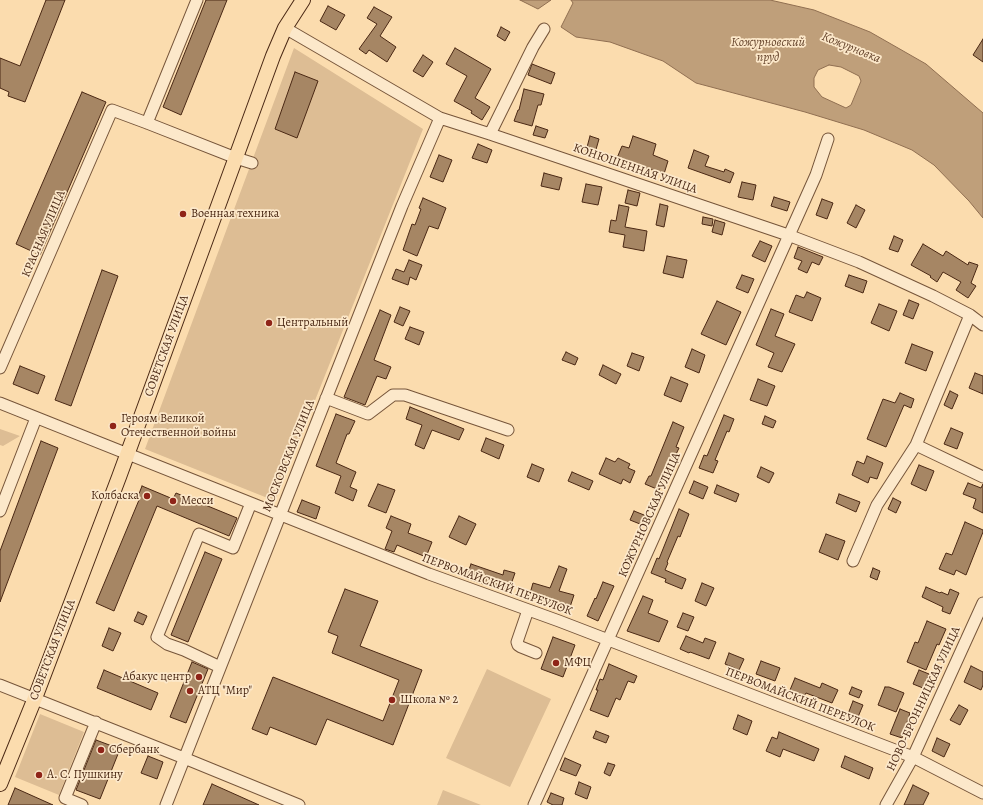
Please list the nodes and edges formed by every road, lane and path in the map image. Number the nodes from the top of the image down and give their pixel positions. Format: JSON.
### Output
{"nodes":[{"id":1,"x":197,"y":0,"type":"edge"},
{"id":2,"x":303,"y":0,"type":"edge"},
{"id":3,"x":285,"y":28,"type":"junction"},
{"id":4,"x":544,"y":28,"type":"dead end"},
{"id":5,"x":440,"y":118,"type":"junction"},
{"id":6,"x":147,"y":123,"type":"junction"},
{"id":7,"x":490,"y":134,"type":"junction"},
{"id":8,"x":828,"y":138,"type":"dead end"},
{"id":9,"x":236,"y":158,"type":"junction"},
{"id":10,"x":252,"y":163,"type":"dead end"},
{"id":11,"x":788,"y":235,"type":"junction"},
{"id":12,"x":970,"y":315,"type":"junction"},
{"id":13,"x":982,"y":324,"type":"edge"},
{"id":14,"x":0,"y":368,"type":"edge"},
{"id":15,"x":326,"y":398,"type":"junction"},
{"id":16,"x":0,"y":403,"type":"edge"},
{"id":17,"x":36,"y":418,"type":"junction"},
{"id":18,"x":508,"y":430,"type":"dead end"},
{"id":19,"x":916,"y":445,"type":"junction"},
{"id":20,"x":128,"y":454,"type":"junction"},
{"id":21,"x":983,"y":477,"type":"edge"},
{"id":22,"x":251,"y":503,"type":"junction"},
{"id":23,"x":0,"y":511,"type":"edge"},
{"id":24,"x":280,"y":514,"type":"junction"},
{"id":25,"x":854,"y":561,"type":"dead end"},
{"id":26,"x":983,"y":603,"type":"edge"},
{"id":27,"x":528,"y":610,"type":"junction"},
{"id":28,"x":608,"y":640,"type":"junction"},
{"id":29,"x":536,"y":653,"type":"dead end"},
{"id":30,"x":220,"y":667,"type":"junction"},
{"id":31,"x":0,"y":685,"type":"edge"},
{"id":32,"x":35,"y":698,"type":"junction"},
{"id":33,"x":96,"y":722,"type":"junction"},
{"id":34,"x":913,"y":757,"type":"junction"},
{"id":35,"x":184,"y":758,"type":"junction"},
{"id":36,"x":0,"y":784,"type":"edge"},
{"id":37,"x":983,"y":793,"type":"edge"},
{"id":38,"x":82,"y":805,"type":"edge"},
{"id":39,"x":166,"y":805,"type":"edge"},
{"id":40,"x":299,"y":805,"type":"edge"},
{"id":41,"x":534,"y":805,"type":"edge"},
{"id":42,"x":886,"y":805,"type":"edge"}],
"edges":[{"from":1,"to":6,"type":"street"},
{"from":2,"to":3,"type":"main road","name":"СОВЕТСКАЯ УЛИЦА"},
{"from":3,"to":5,"type":"street","name":"КОНЮШЕННАЯ УЛИЦА"},
{"from":3,"to":9,"type":"main road","name":"СОВЕТСКАЯ УЛИЦА"},
{"from":4,"to":7,"type":"street"},
{"from":5,"to":7,"type":"street","name":"КОНЮШЕННАЯ УЛИЦА"},
{"from":5,"to":15,"type":"street","name":"МОСКОВСКАЯ УЛИЦА"},
{"from":6,"to":9,"type":"street"},
{"from":6,"to":14,"type":"street","name":"КРАСНАЯ УЛИЦА"},
{"from":7,"to":11,"type":"street","name":"КОНЮШЕННАЯ УЛИЦА"},
{"from":8,"to":11,"type":"street","name":"КОЖУРНОВСКАЯ УЛИЦА"},
{"from":9,"to":10,"type":"street"},
{"from":9,"to":20,"type":"main road","name":"СОВЕТСКАЯ УЛИЦА"},
{"from":11,"to":12,"type":"street","name":"КОНЮШЕННАЯ УЛИЦА"},
{"from":11,"to":28,"type":"street","name":"КОЖУРНОВСКАЯ УЛИЦА"},
{"from":12,"to":13,"type":"street","name":"КОНЮШЕННАЯ УЛИЦА"},
{"from":12,"to":19,"type":"street"},
{"from":15,"to":18,"type":"street"},
{"from":15,"to":24,"type":"street","name":"МОСКОВСКАЯ УЛИЦА"},
{"from":16,"to":17,"type":"street","name":"ПЕРВОМАЙСКИЙ ПЕРЕУЛОК"},
{"from":17,"to":20,"type":"street","name":"ПЕРВОМАЙСКИЙ ПЕРЕУЛОК"},
{"from":17,"to":23,"type":"street"},
{"from":19,"to":21,"type":"street"},
{"from":19,"to":25,"type":"street"},
{"from":20,"to":22,"type":"street","name":"ПЕРВОМАЙСКИЙ ПЕРЕУЛОК"},
{"from":20,"to":32,"type":"main road","name":"СОВЕТСКАЯ УЛИЦА"},
{"from":22,"to":24,"type":"street","name":"ПЕРВОМАЙСКИЙ ПЕРЕУЛОК"},
{"from":22,"to":30,"type":"street"},
{"from":24,"to":27,"type":"street","name":"ПЕРВОМАЙСКИЙ ПЕРЕУЛОК"},
{"from":24,"to":30,"type":"street","name":"МОСКОВСКАЯ УЛИЦА"},
{"from":26,"to":34,"type":"street","name":"НОВО-БРОННИЦКАЯ УЛИЦА"},
{"from":27,"to":28,"type":"street","name":"ПЕРВОМАЙСКИЙ ПЕРЕУЛОК"},
{"from":27,"to":29,"type":"street"},
{"from":28,"to":34,"type":"street","name":"ПЕРВОМАЙСКИЙ ПЕРЕУЛОК"},
{"from":28,"to":41,"type":"street","name":"КОЖУРНОВСКАЯ УЛИЦА"},
{"from":30,"to":35,"type":"street","name":"МОСКОВСКАЯ УЛИЦА"},
{"from":31,"to":32,"type":"street"},
{"from":32,"to":33,"type":"street"},
{"from":32,"to":36,"type":"main road","name":"СОВЕТСКАЯ УЛИЦА"},
{"from":33,"to":35,"type":"street"},
{"from":33,"to":38,"type":"street"},
{"from":34,"to":37,"type":"street","name":"ПЕРВОМАЙСКИЙ ПЕРЕУЛОК"},
{"from":34,"to":42,"type":"street","name":"НОВО-БРОННИЦКАЯ УЛИЦА"},
{"from":35,"to":39,"type":"street","name":"МОСКОВСКАЯ УЛИЦА"},
{"from":35,"to":40,"type":"street"}]}
